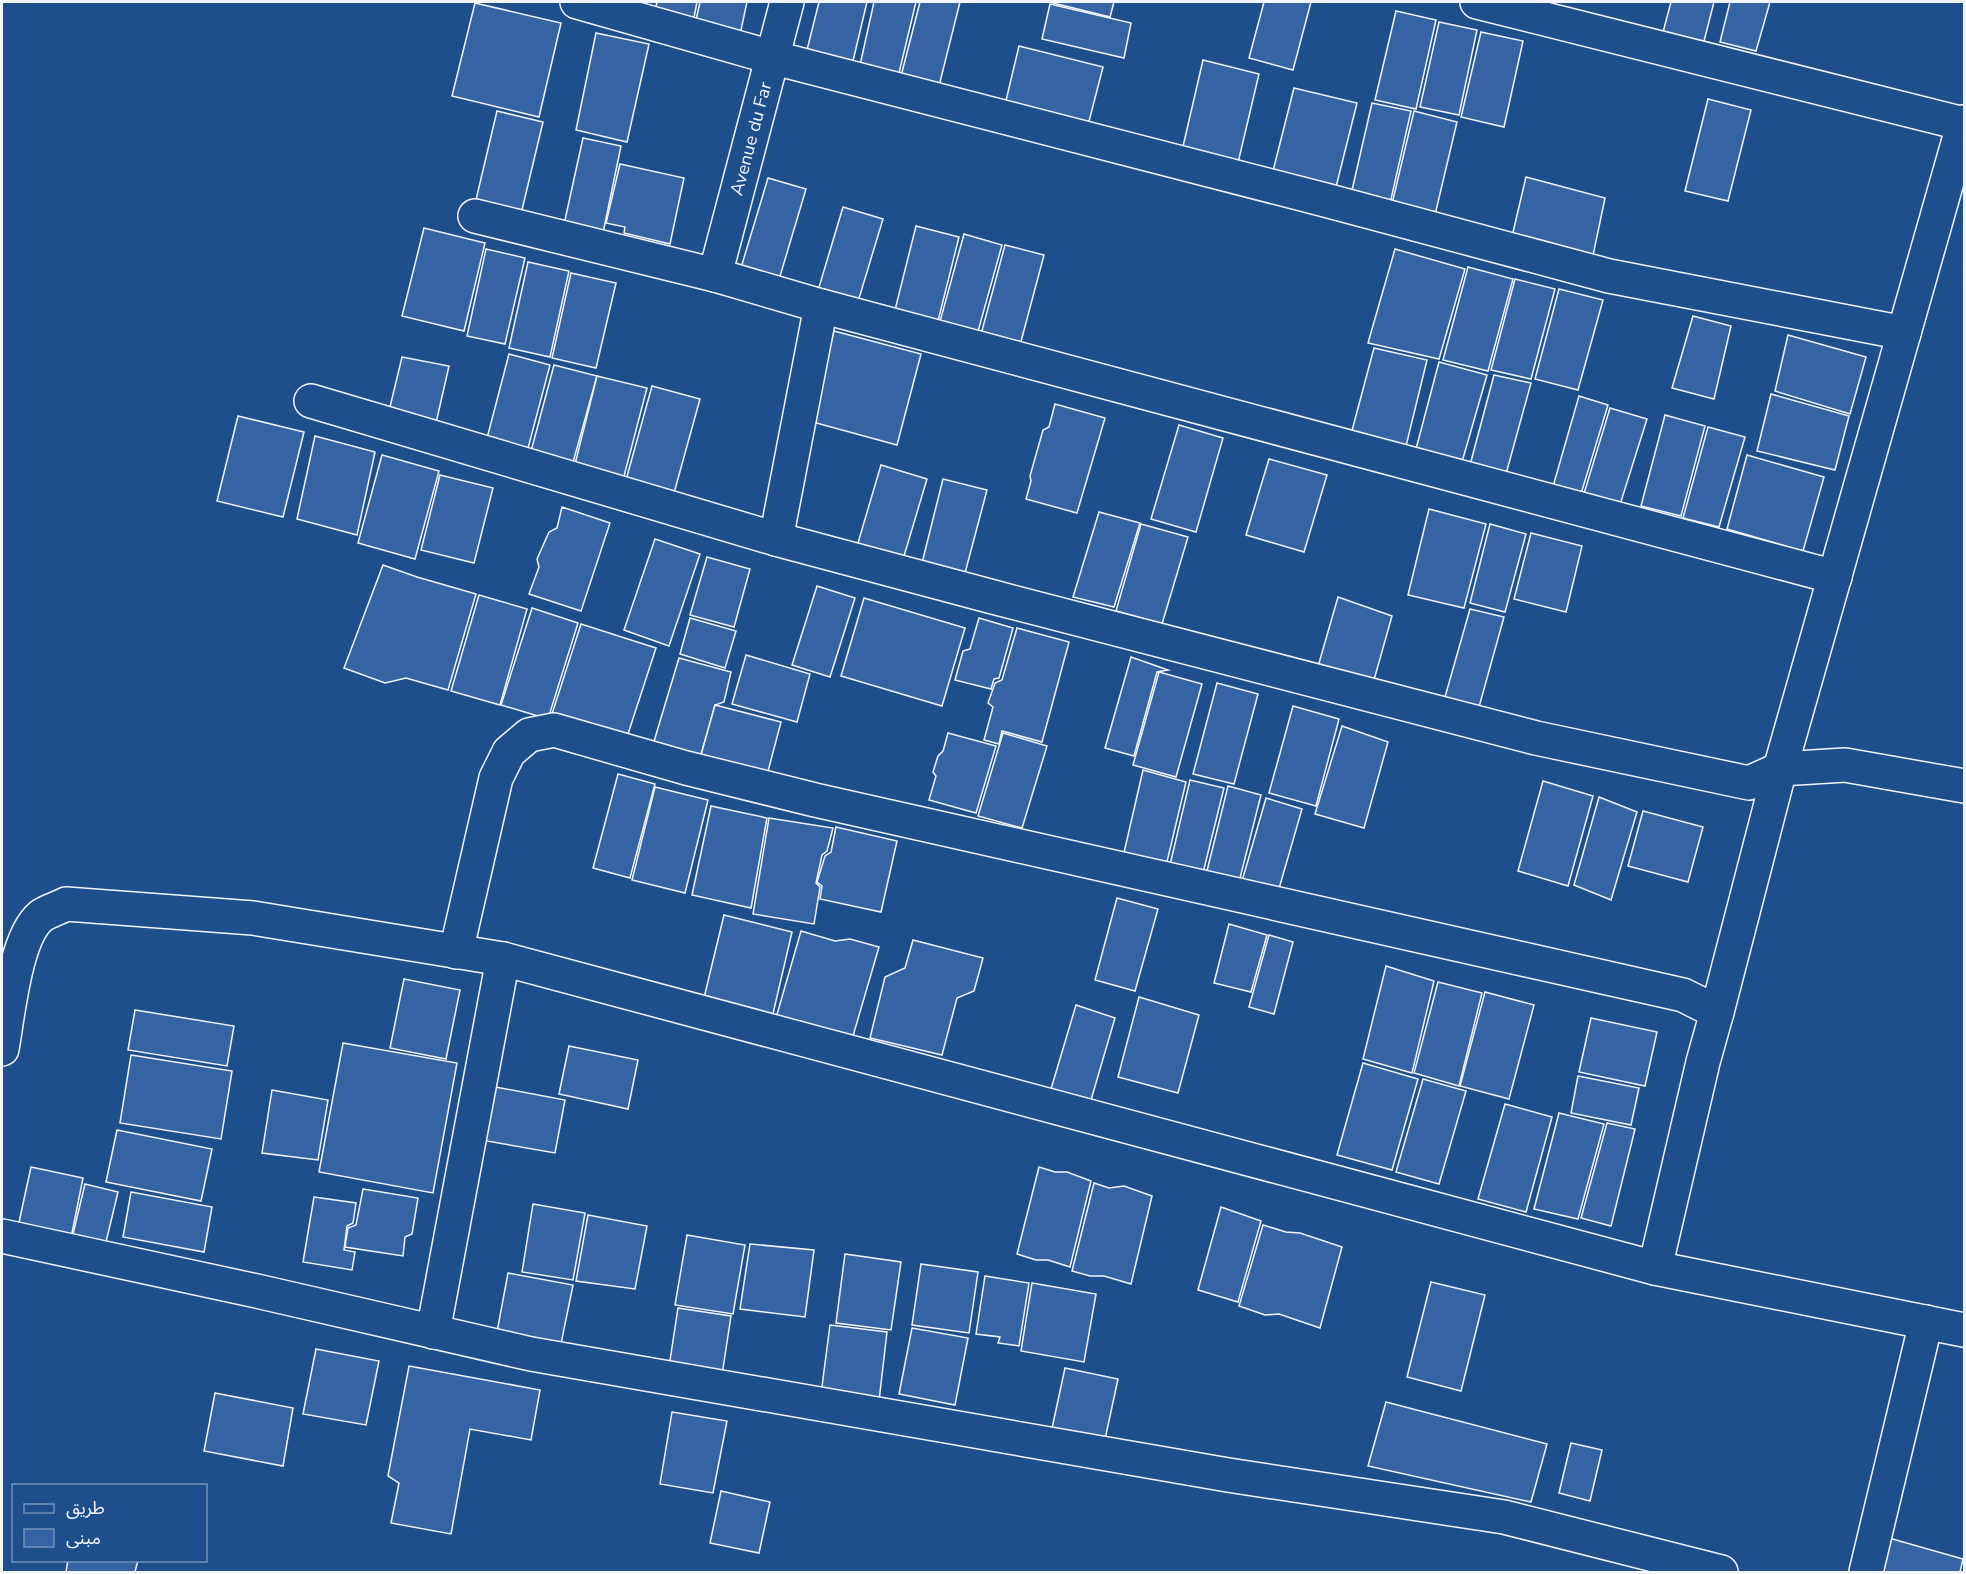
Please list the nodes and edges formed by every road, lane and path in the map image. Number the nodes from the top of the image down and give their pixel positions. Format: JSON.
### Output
{"nodes":[{"id":1,"x":577,"y":2,"type":"edge"},
{"id":2,"x":787,"y":2,"type":"edge"},
{"id":3,"x":1477,"y":2,"type":"edge"},
{"id":4,"x":771,"y":57,"type":"junction"},
{"id":5,"x":1964,"y":123,"type":"edge"},
{"id":6,"x":475,"y":216,"type":"dead end"},
{"id":7,"x":715,"y":275,"type":"junction"},
{"id":8,"x":821,"y":306,"type":"junction"},
{"id":9,"x":1904,"y":333,"type":"junction"},
{"id":10,"x":311,"y":401,"type":"dead end"},
{"id":11,"x":776,"y":539,"type":"junction"},
{"id":12,"x":1835,"y":577,"type":"junction"},
{"id":13,"x":1780,"y":769,"type":"junction"},
{"id":14,"x":1965,"y":786,"type":"edge"},
{"id":15,"x":456,"y":952,"type":"junction"},
{"id":16,"x":503,"y":959,"type":"junction"},
{"id":17,"x":1717,"y":1012,"type":"junction"},
{"id":18,"x":2,"y":1048,"type":"edge"},
{"id":19,"x":2,"y":1236,"type":"edge"},
{"id":20,"x":1654,"y":1268,"type":"junction"},
{"id":21,"x":1926,"y":1322,"type":"junction"},
{"id":22,"x":1965,"y":1330,"type":"edge"},
{"id":23,"x":433,"y":1332,"type":"junction"},
{"id":24,"x":1721,"y":1572,"type":"edge"},
{"id":25,"x":1866,"y":1572,"type":"edge"}],
"edges":[{"from":1,"to":4,"type":"street"},
{"from":2,"to":4,"type":"street","name":"Avenue du Far"},
{"from":3,"to":5,"type":"street"},
{"from":4,"to":7,"type":"street","name":"Avenue du Far"},
{"from":4,"to":9,"type":"street"},
{"from":5,"to":9,"type":"street"},
{"from":6,"to":7,"type":"street"},
{"from":7,"to":8,"type":"street"},
{"from":8,"to":11,"type":"street"},
{"from":8,"to":12,"type":"street"},
{"from":9,"to":12,"type":"street"},
{"from":10,"to":11,"type":"street"},
{"from":11,"to":13,"type":"street"},
{"from":12,"to":13,"type":"street"},
{"from":13,"to":14,"type":"street"},
{"from":13,"to":17,"type":"street"},
{"from":15,"to":16,"type":"street"},
{"from":15,"to":17,"type":"street"},
{"from":15,"to":18,"type":"street"},
{"from":16,"to":20,"type":"street"},
{"from":16,"to":23,"type":"street"},
{"from":17,"to":20,"type":"street"},
{"from":19,"to":23,"type":"street"},
{"from":20,"to":21,"type":"street"},
{"from":21,"to":22,"type":"street"},
{"from":21,"to":25,"type":"street"},
{"from":23,"to":24,"type":"street"}]}
